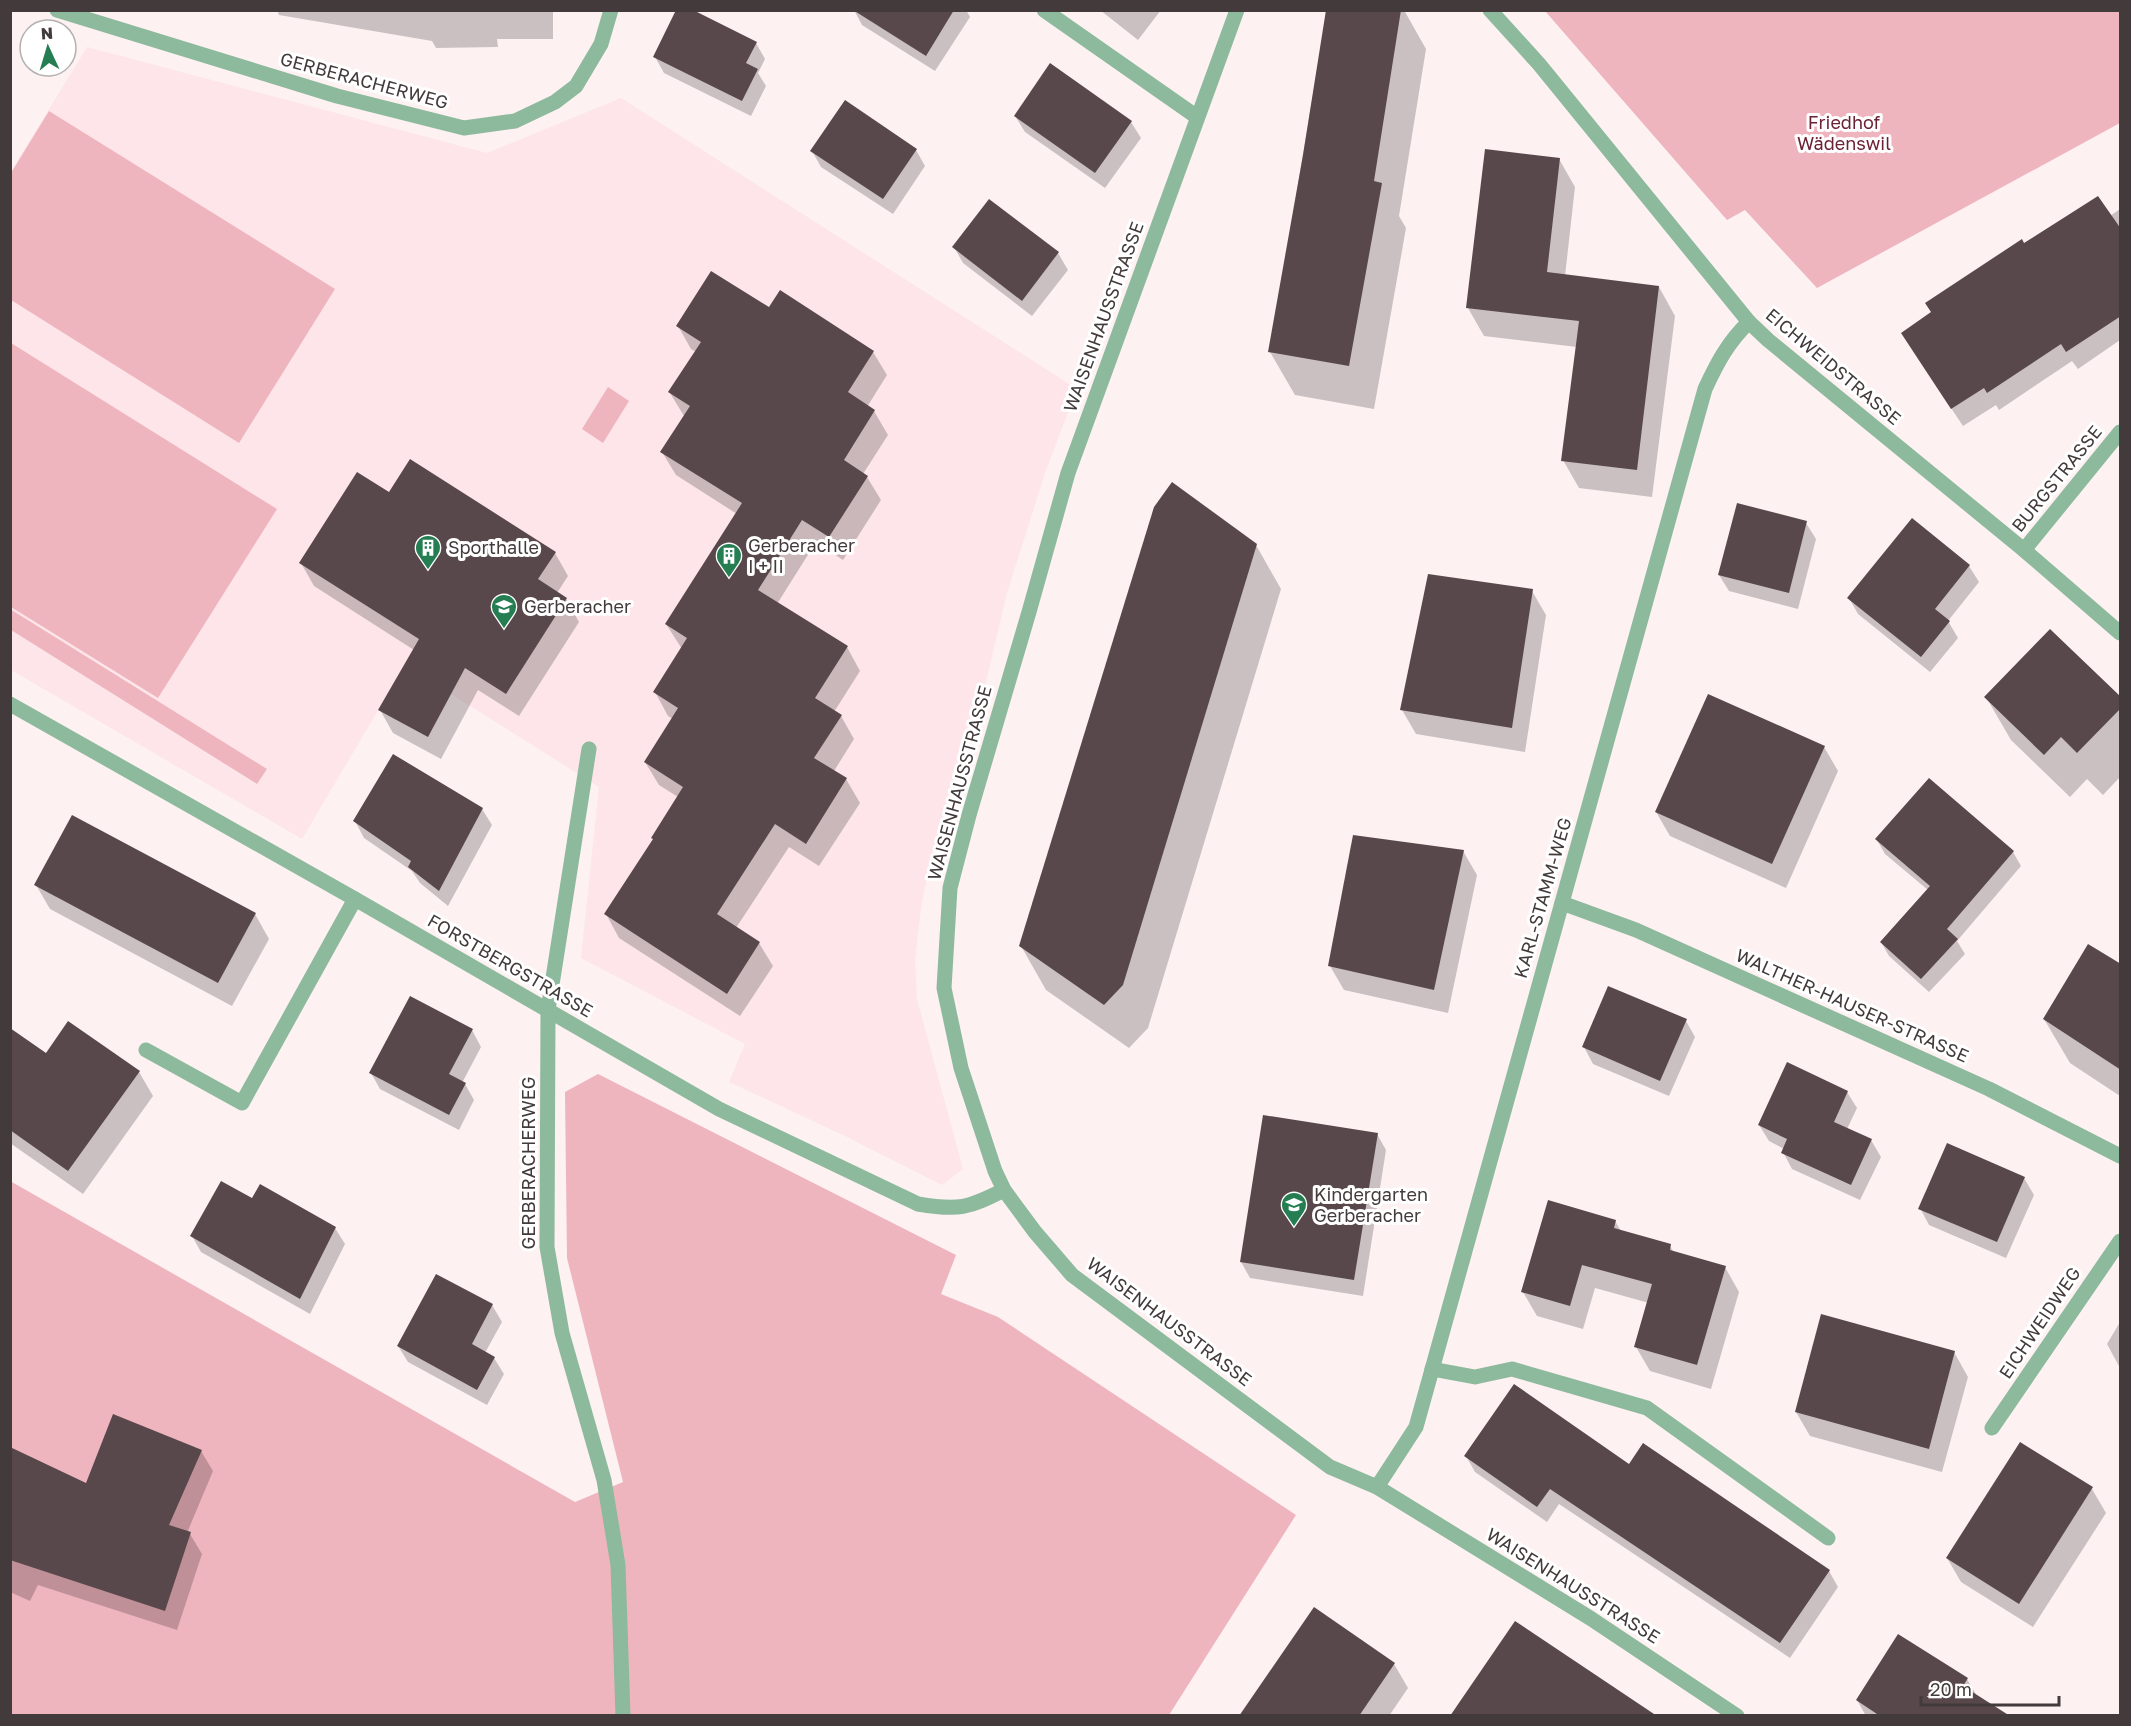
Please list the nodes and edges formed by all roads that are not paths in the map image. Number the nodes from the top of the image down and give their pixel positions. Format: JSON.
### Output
{"nodes":[{"id":1,"x":57,"y":10,"type":"edge"},
{"id":2,"x":611,"y":10,"type":"edge"},
{"id":3,"x":1044,"y":10,"type":"edge"},
{"id":4,"x":1237,"y":10,"type":"edge"},
{"id":5,"x":1490,"y":10,"type":"edge"},
{"id":6,"x":1197,"y":117,"type":"junction"},
{"id":7,"x":1749,"y":322,"type":"junction"},
{"id":8,"x":2121,"y":432,"type":"edge"},
{"id":9,"x":2024,"y":550,"type":"junction"},
{"id":10,"x":2121,"y":633,"type":"edge"},
{"id":11,"x":10,"y":704,"type":"edge"},
{"id":12,"x":589,"y":749,"type":"dead end"},
{"id":13,"x":356,"y":898,"type":"junction"},
{"id":14,"x":1562,"y":903,"type":"junction"},
{"id":15,"x":548,"y":1010,"type":"junction"},
{"id":16,"x":146,"y":1050,"type":"dead end"},
{"id":17,"x":2121,"y":1156,"type":"edge"},
{"id":18,"x":1004,"y":1190,"type":"junction"},
{"id":19,"x":2121,"y":1241,"type":"edge"},
{"id":20,"x":1432,"y":1369,"type":"junction"},
{"id":21,"x":1992,"y":1428,"type":"dead end"},
{"id":22,"x":1377,"y":1487,"type":"junction"},
{"id":23,"x":1827,"y":1538,"type":"dead end"},
{"id":24,"x":623,"y":1716,"type":"edge"},
{"id":25,"x":1737,"y":1716,"type":"edge"}],
"edges":[{"from":1,"to":2,"type":"street","name":"GERBERACHERWEG"},
{"from":3,"to":6,"type":"street"},
{"from":4,"to":6,"type":"street","name":"WAISENHAUSSTRASSE"},
{"from":5,"to":7,"type":"street","name":"EICHWEIDSTRASSE"},
{"from":6,"to":18,"type":"street","name":"WAISENHAUSSTRASSE"},
{"from":7,"to":9,"type":"street","name":"EICHWEIDSTRASSE"},
{"from":7,"to":14,"type":"street","name":"KARL-STAMM-WEG"},
{"from":8,"to":9,"type":"street","name":"BURGSTRASSE"},
{"from":9,"to":10,"type":"street","name":"EICHWEIDSTRASSE"},
{"from":11,"to":13,"type":"street","name":"FORSTBERGSTRASSE"},
{"from":12,"to":15,"type":"street","name":"GERBERACHERWEG"},
{"from":13,"to":15,"type":"street","name":"FORSTBERGSTRASSE"},
{"from":13,"to":16,"type":"street"},
{"from":14,"to":17,"type":"street","name":"WALTHER-HAUSER-STRASSE"},
{"from":14,"to":20,"type":"street","name":"KARL-STAMM-WEG"},
{"from":15,"to":18,"type":"street","name":"FORSTBERGSTRASSE"},
{"from":15,"to":24,"type":"street","name":"GERBERACHERWEG"},
{"from":18,"to":22,"type":"street","name":"WAISENHAUSSTRASSE"},
{"from":19,"to":21,"type":"street","name":"EICHWEIDWEG"},
{"from":20,"to":22,"type":"street","name":"KARL-STAMM-WEG"},
{"from":20,"to":23,"type":"street"},
{"from":22,"to":25,"type":"street","name":"WAISENHAUSSTRASSE"}]}
